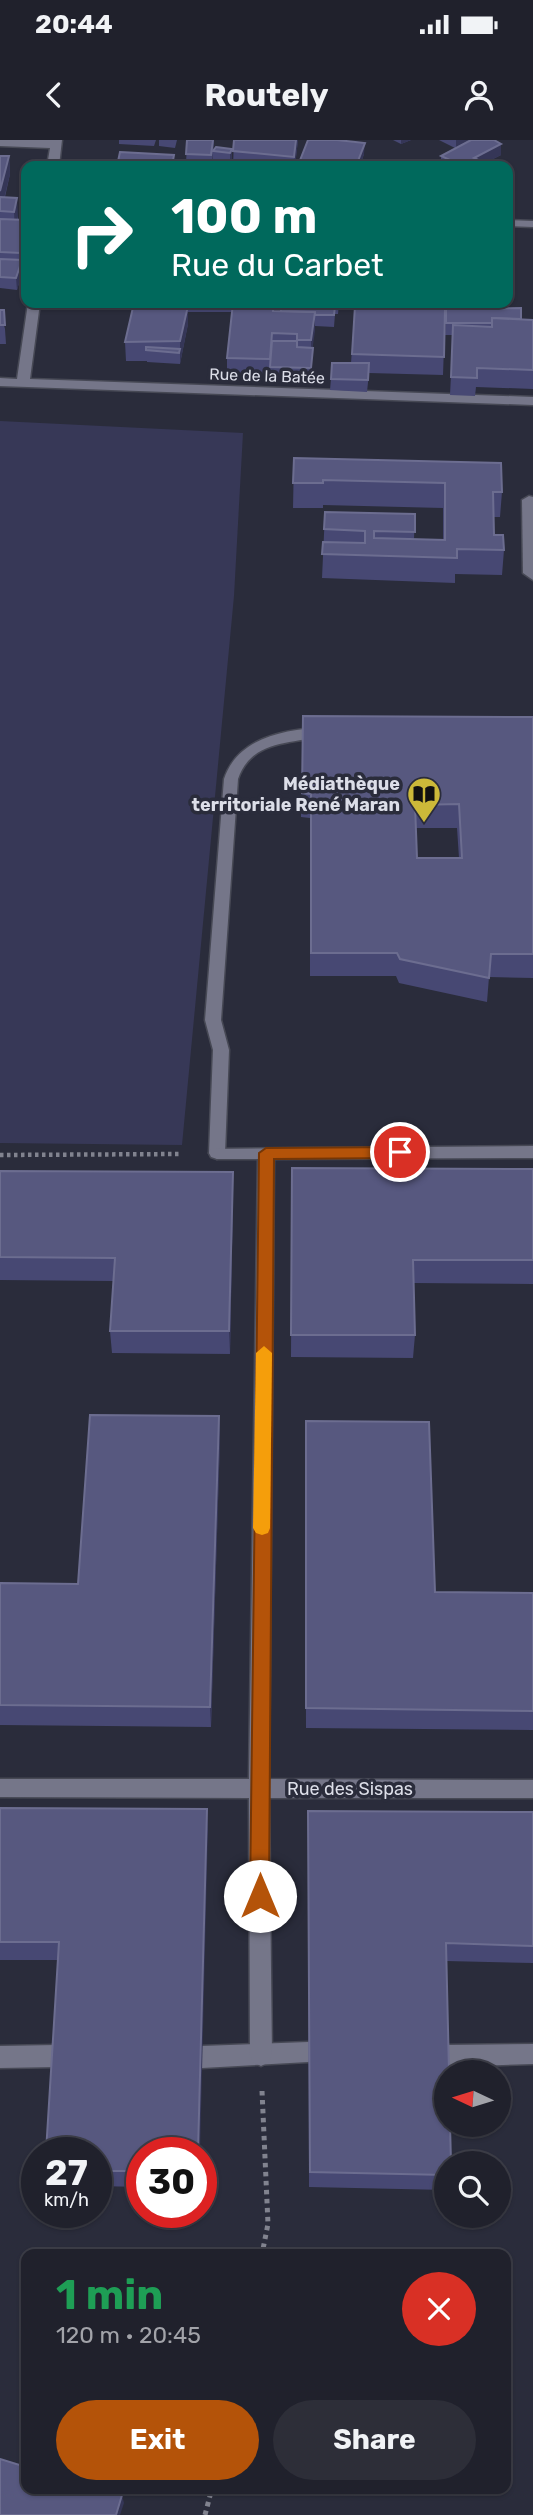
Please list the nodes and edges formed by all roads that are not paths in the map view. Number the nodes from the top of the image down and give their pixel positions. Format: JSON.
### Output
{"nodes":[{"id":1,"x":0,"y":143,"type":"edge"},
{"id":2,"x":56,"y":143,"type":"edge"},
{"id":3,"x":54,"y":161,"type":"edge"},
{"id":4,"x":513,"y":223,"type":"edge"},
{"id":5,"x":533,"y":224,"type":"edge"},
{"id":6,"x":33,"y":308,"type":"edge"},
{"id":7,"x":0,"y":382,"type":"edge"},
{"id":8,"x":23,"y":383,"type":"junction"},
{"id":9,"x":533,"y":401,"type":"edge"},
{"id":10,"x":529,"y":500,"type":"dead end"},
{"id":11,"x":533,"y":576,"type":"edge"},
{"id":12,"x":345,"y":732,"type":"edge"},
{"id":13,"x":533,"y":1152,"type":"edge"},
{"id":14,"x":266,"y":1153,"type":"junction"},
{"id":15,"x":0,"y":1788,"type":"edge"},
{"id":16,"x":259,"y":1789,"type":"junction"},
{"id":17,"x":533,"y":1789,"type":"edge"},
{"id":18,"x":308,"y":2052,"type":"edge"},
{"id":19,"x":533,"y":2054,"type":"edge"},
{"id":20,"x":261,"y":2055,"type":"junction"},
{"id":21,"x":56,"y":2056,"type":"edge"},
{"id":22,"x":446,"y":2056,"type":"edge"},
{"id":23,"x":0,"y":2057,"type":"edge"},
{"id":24,"x":202,"y":2057,"type":"edge"}],
"edges":[{"from":1,"to":2,"type":"street"},
{"from":2,"to":3,"type":"street"},
{"from":4,"to":5,"type":"street"},
{"from":6,"to":8,"type":"street"},
{"from":7,"to":8,"type":"street","name":"Rue de la Batée"},
{"from":8,"to":9,"type":"street","name":"Rue de la Batée"},
{"from":10,"to":11,"type":"street"},
{"from":12,"to":14,"type":"street"},
{"from":13,"to":14,"type":"street"},
{"from":14,"to":16,"type":"street"},
{"from":15,"to":16,"type":"street","name":"Rue des Sispas"},
{"from":16,"to":17,"type":"street","name":"Rue des Sispas"},
{"from":16,"to":20,"type":"street"},
{"from":18,"to":20,"type":"street"},
{"from":19,"to":22,"type":"street"},
{"from":20,"to":24,"type":"street"},
{"from":21,"to":23,"type":"street"}]}
